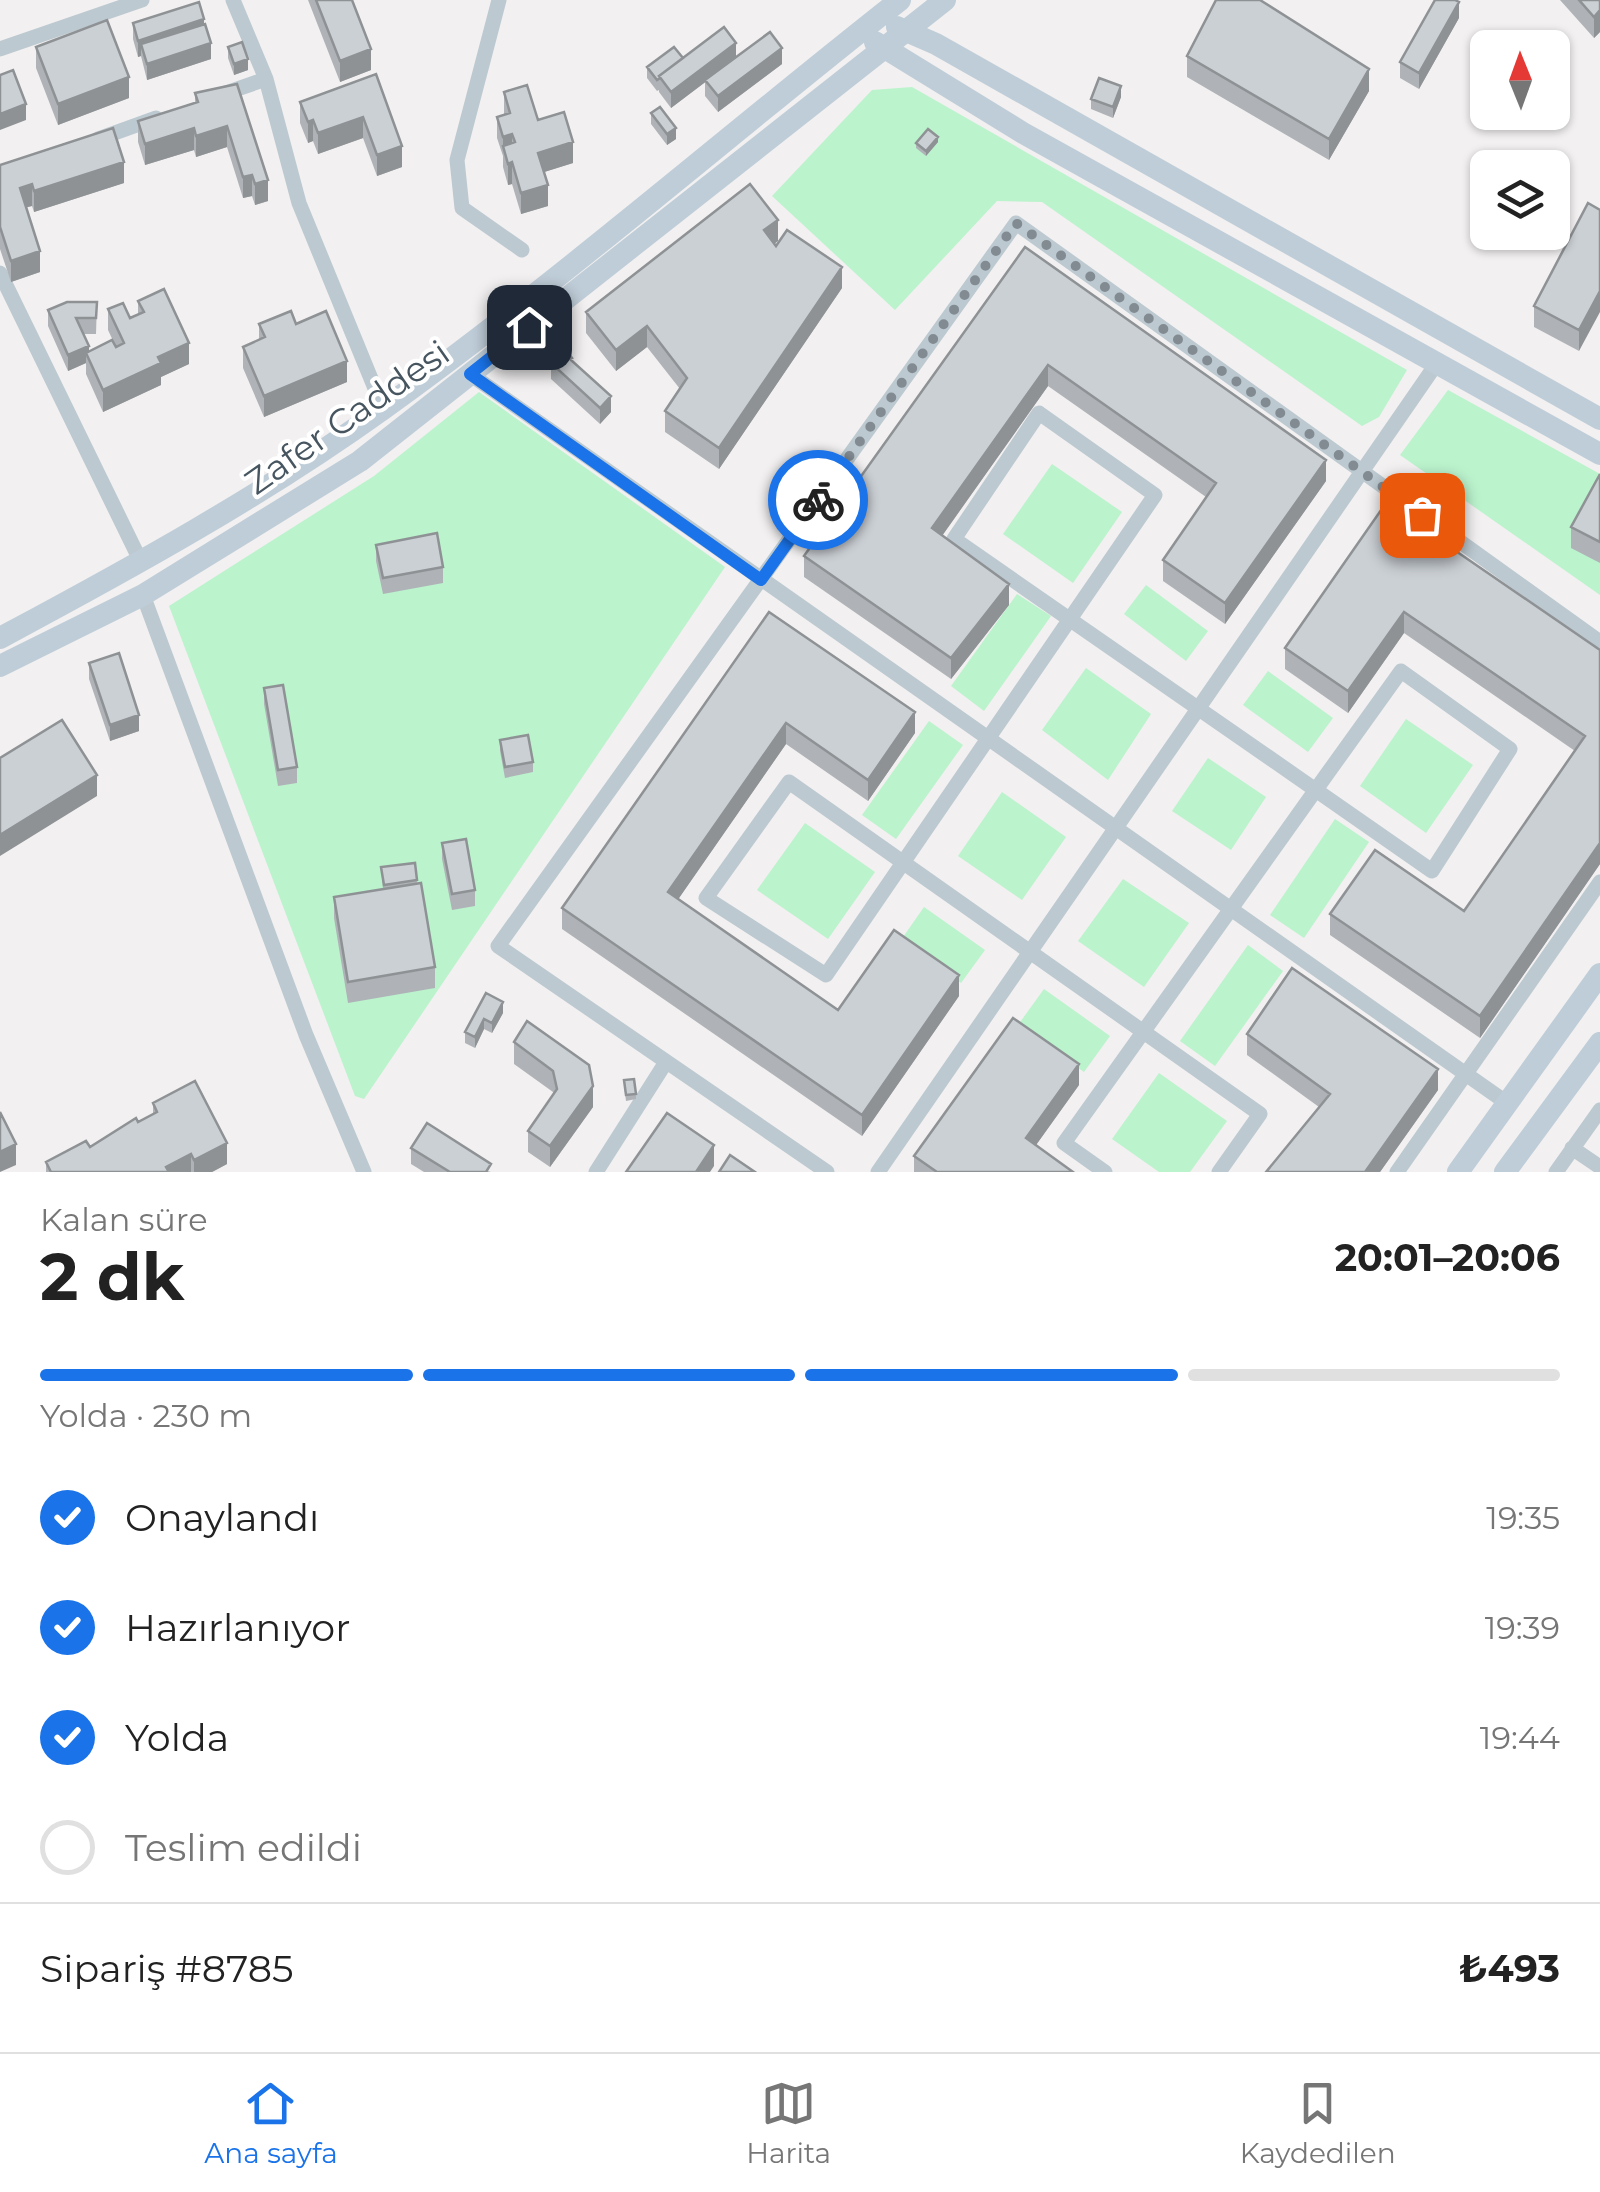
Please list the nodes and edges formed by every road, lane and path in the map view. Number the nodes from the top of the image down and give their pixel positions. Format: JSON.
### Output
{"nodes":[{"id":1,"x":142,"y":0,"type":"edge"},
{"id":2,"x":233,"y":0,"type":"edge"},
{"id":3,"x":499,"y":0,"type":"edge"},
{"id":4,"x":945,"y":0,"type":"edge"},
{"id":5,"x":891,"y":7,"type":"edge"},
{"id":6,"x":860,"y":32,"type":"junction"},
{"id":7,"x":893,"y":41,"type":"junction"},
{"id":8,"x":0,"y":49,"type":"edge"},
{"id":9,"x":266,"y":78,"type":"junction"},
{"id":10,"x":211,"y":98,"type":"edge"},
{"id":11,"x":175,"y":112,"type":"edge"},
{"id":12,"x":85,"y":144,"type":"edge"},
{"id":13,"x":522,"y":250,"type":"dead end"},
{"id":14,"x":0,"y":273,"type":"edge"},
{"id":15,"x":1437,"y":363,"type":"junction"},
{"id":16,"x":470,"y":374,"type":"junction"},
{"id":17,"x":383,"y":408,"type":"junction"},
{"id":18,"x":1600,"y":419,"type":"edge"},
{"id":19,"x":1600,"y":454,"type":"edge"},
{"id":20,"x":1363,"y":472,"type":"junction"},
{"id":21,"x":141,"y":562,"type":"junction"},
{"id":22,"x":761,"y":580,"type":"junction"},
{"id":23,"x":143,"y":594,"type":"junction"},
{"id":24,"x":1070,"y":620,"type":"junction"},
{"id":25,"x":0,"y":638,"type":"edge"},
{"id":26,"x":1600,"y":642,"type":"edge"},
{"id":27,"x":0,"y":666,"type":"edge"},
{"id":28,"x":1199,"y":709,"type":"junction"},
{"id":29,"x":988,"y":740,"type":"junction"},
{"id":30,"x":1316,"y":790,"type":"junction"},
{"id":31,"x":1115,"y":830,"type":"junction"},
{"id":32,"x":903,"y":862,"type":"junction"},
{"id":33,"x":1600,"y":882,"type":"edge"},
{"id":34,"x":1230,"y":910,"type":"junction"},
{"id":35,"x":1030,"y":952,"type":"junction"},
{"id":36,"x":1600,"y":974,"type":"edge"},
{"id":37,"x":1144,"y":1032,"type":"junction"},
{"id":38,"x":1600,"y":1043,"type":"edge"},
{"id":39,"x":666,"y":1062,"type":"junction"},
{"id":40,"x":1464,"y":1076,"type":"junction"},
{"id":41,"x":1508,"y":1103,"type":"junction"},
{"id":42,"x":1600,"y":1110,"type":"edge"},
{"id":43,"x":1572,"y":1148,"type":"junction"},
{"id":44,"x":1600,"y":1167,"type":"edge"},
{"id":45,"x":364,"y":1172,"type":"edge"},
{"id":46,"x":596,"y":1172,"type":"edge"},
{"id":47,"x":825,"y":1172,"type":"edge"},
{"id":48,"x":878,"y":1172,"type":"edge"},
{"id":49,"x":1105,"y":1172,"type":"edge"},
{"id":50,"x":1219,"y":1172,"type":"edge"},
{"id":51,"x":1398,"y":1172,"type":"edge"},
{"id":52,"x":1458,"y":1172,"type":"edge"},
{"id":53,"x":1505,"y":1172,"type":"edge"},
{"id":54,"x":1556,"y":1172,"type":"edge"}],
"edges":[{"from":1,"to":8,"type":"street"},
{"from":2,"to":9,"type":"street"},
{"from":3,"to":13,"type":"street"},
{"from":4,"to":7,"type":"main road","name":"Zafer Caddesi"},
{"from":5,"to":6,"type":"main road","name":"Zafer Caddesi"},
{"from":5,"to":7,"type":"main road"},
{"from":6,"to":7,"type":"main road"},
{"from":6,"to":17,"type":"main road","name":"Zafer Caddesi"},
{"from":7,"to":15,"type":"main road"},
{"from":7,"to":16,"type":"main road","name":"Zafer Caddesi"},
{"from":7,"to":18,"type":"main road"},
{"from":9,"to":10,"type":"street"},
{"from":9,"to":17,"type":"street"},
{"from":11,"to":12,"type":"street"},
{"from":14,"to":21,"type":"street"},
{"from":15,"to":19,"type":"main road"},
{"from":15,"to":20,"type":"street"},
{"from":16,"to":22,"type":"street"},
{"from":16,"to":23,"type":"main road","name":"Zafer Caddesi"},
{"from":17,"to":21,"type":"main road","name":"Zafer Caddesi"},
{"from":20,"to":22,"type":"street"},
{"from":20,"to":26,"type":"street"},
{"from":20,"to":28,"type":"street"},
{"from":21,"to":25,"type":"main road","name":"Zafer Caddesi"},
{"from":22,"to":29,"type":"street"},
{"from":22,"to":39,"type":"street"},
{"from":23,"to":27,"type":"main road","name":"Zafer Caddesi"},
{"from":23,"to":45,"type":"street"},
{"from":24,"to":24,"type":"street"},
{"from":24,"to":28,"type":"street"},
{"from":24,"to":29,"type":"street"},
{"from":28,"to":30,"type":"street"},
{"from":28,"to":31,"type":"street"},
{"from":29,"to":31,"type":"street"},
{"from":29,"to":32,"type":"street"},
{"from":30,"to":30,"type":"street"},
{"from":30,"to":34,"type":"street"},
{"from":31,"to":34,"type":"street"},
{"from":31,"to":35,"type":"street"},
{"from":32,"to":32,"type":"street"},
{"from":32,"to":35,"type":"street"},
{"from":33,"to":40,"type":"street"},
{"from":34,"to":37,"type":"street"},
{"from":34,"to":40,"type":"street"},
{"from":35,"to":37,"type":"street"},
{"from":35,"to":48,"type":"street"},
{"from":36,"to":41,"type":"main road"},
{"from":37,"to":49,"type":"street"},
{"from":37,"to":50,"type":"street"},
{"from":38,"to":53,"type":"main road"},
{"from":39,"to":46,"type":"street"},
{"from":39,"to":47,"type":"street"},
{"from":40,"to":41,"type":"street"},
{"from":40,"to":51,"type":"street"},
{"from":41,"to":52,"type":"main road"},
{"from":42,"to":43,"type":"street"},
{"from":43,"to":44,"type":"street"},
{"from":43,"to":54,"type":"street"}]}
